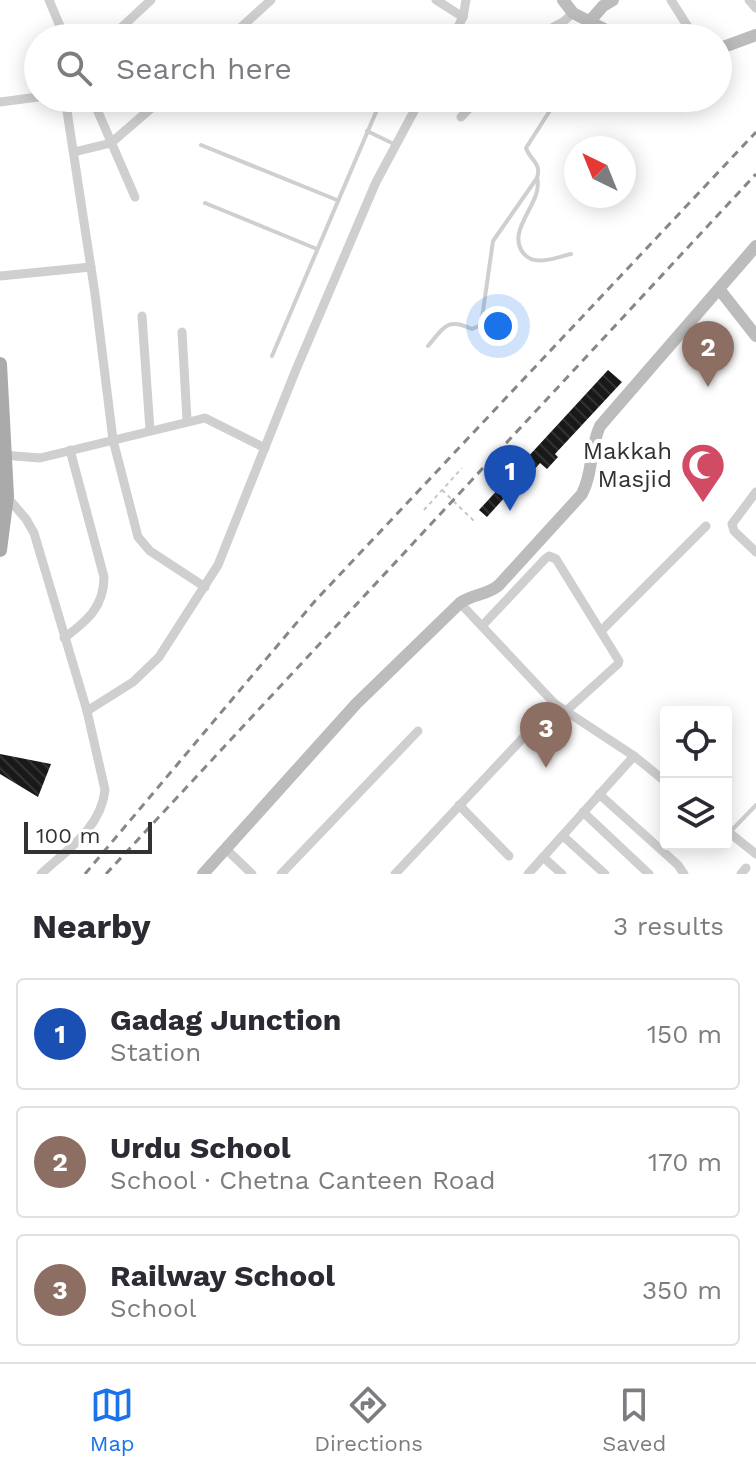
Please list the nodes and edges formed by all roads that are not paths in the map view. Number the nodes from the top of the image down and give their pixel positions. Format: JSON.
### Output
{"nodes":[{"id":1,"x":49,"y":0,"type":"edge"},
{"id":2,"x":151,"y":0,"type":"edge"},
{"id":3,"x":271,"y":0,"type":"edge"},
{"id":4,"x":436,"y":0,"type":"edge"},
{"id":5,"x":466,"y":0,"type":"edge"},
{"id":6,"x":563,"y":0,"type":"edge"},
{"id":7,"x":613,"y":0,"type":"edge"},
{"id":8,"x":671,"y":0,"type":"edge"},
{"id":9,"x":573,"y":13,"type":"junction"},
{"id":10,"x":463,"y":17,"type":"junction"},
{"id":11,"x":589,"y":22,"type":"junction"},
{"id":12,"x":59,"y":24,"type":"edge"},
{"id":13,"x":125,"y":24,"type":"edge"},
{"id":14,"x":244,"y":24,"type":"edge"},
{"id":15,"x":459,"y":24,"type":"edge"},
{"id":16,"x":559,"y":24,"type":"edge"},
{"id":17,"x":593,"y":24,"type":"edge"},
{"id":18,"x":686,"y":24,"type":"edge"},
{"id":19,"x":756,"y":35,"type":"edge"},
{"id":20,"x":732,"y":44,"type":"edge"},
{"id":21,"x":24,"y":99,"type":"edge"},
{"id":22,"x":0,"y":102,"type":"edge"},
{"id":23,"x":67,"y":112,"type":"edge"},
{"id":24,"x":98,"y":112,"type":"edge"},
{"id":25,"x":147,"y":112,"type":"edge"},
{"id":26,"x":376,"y":112,"type":"edge"},
{"id":27,"x":414,"y":112,"type":"edge"},
{"id":28,"x":466,"y":112,"type":"edge"},
{"id":29,"x":549,"y":112,"type":"edge"},
{"id":30,"x":461,"y":117,"type":"dead end"},
{"id":31,"x":367,"y":131,"type":"junction"},
{"id":32,"x":111,"y":143,"type":"junction"},
{"id":33,"x":201,"y":145,"type":"dead end"},
{"id":34,"x":396,"y":145,"type":"junction"},
{"id":35,"x":74,"y":152,"type":"junction"},
{"id":36,"x":537,"y":178,"type":"junction"},
{"id":37,"x":135,"y":197,"type":"dead end"},
{"id":38,"x":337,"y":200,"type":"junction"},
{"id":39,"x":205,"y":203,"type":"dead end"},
{"id":40,"x":756,"y":246,"type":"edge"},
{"id":41,"x":317,"y":249,"type":"junction"},
{"id":42,"x":571,"y":254,"type":"dead end"},
{"id":43,"x":91,"y":267,"type":"junction"},
{"id":44,"x":0,"y":276,"type":"edge"},
{"id":45,"x":719,"y":289,"type":"junction"},
{"id":46,"x":142,"y":316,"type":"dead end"},
{"id":47,"x":182,"y":332,"type":"dead end"},
{"id":48,"x":756,"y":336,"type":"edge"},
{"id":49,"x":428,"y":346,"type":"dead end"},
{"id":50,"x":272,"y":356,"type":"dead end"},
{"id":51,"x":0,"y":364,"type":"edge"},
{"id":52,"x":1,"y":381,"type":"edge"},
{"id":53,"x":187,"y":420,"type":"junction"},
{"id":54,"x":150,"y":430,"type":"junction"},
{"id":55,"x":113,"y":440,"type":"junction"},
{"id":56,"x":265,"y":448,"type":"junction"},
{"id":57,"x":70,"y":450,"type":"junction"},
{"id":58,"x":3,"y":455,"type":"edge"},
{"id":59,"x":756,"y":492,"type":"edge"},
{"id":60,"x":3,"y":494,"type":"edge"},
{"id":61,"x":706,"y":526,"type":"dead end"},
{"id":62,"x":0,"y":547,"type":"edge"},
{"id":63,"x":756,"y":552,"type":"edge"},
{"id":64,"x":205,"y":587,"type":"junction"},
{"id":65,"x":460,"y":603,"type":"junction"},
{"id":66,"x":482,"y":626,"type":"junction"},
{"id":67,"x":601,"y":631,"type":"junction"},
{"id":68,"x":64,"y":638,"type":"junction"},
{"id":69,"x":555,"y":704,"type":"junction"},
{"id":70,"x":87,"y":711,"type":"junction"},
{"id":71,"x":566,"y":711,"type":"junction"},
{"id":72,"x":418,"y":731,"type":"dead end"},
{"id":73,"x":634,"y":756,"type":"junction"},
{"id":74,"x":661,"y":778,"type":"edge"},
{"id":75,"x":599,"y":794,"type":"junction"},
{"id":76,"x":459,"y":805,"type":"junction"},
{"id":77,"x":756,"y":805,"type":"edge"},
{"id":78,"x":583,"y":812,"type":"junction"},
{"id":79,"x":732,"y":827,"type":"edge"},
{"id":80,"x":563,"y":836,"type":"junction"},
{"id":81,"x":732,"y":836,"type":"edge"},
{"id":82,"x":226,"y":849,"type":"junction"},
{"id":83,"x":756,"y":854,"type":"edge"},
{"id":84,"x":509,"y":856,"type":"dead end"},
{"id":85,"x":543,"y":857,"type":"junction"},
{"id":86,"x":41,"y":874,"type":"edge"},
{"id":87,"x":203,"y":874,"type":"edge"},
{"id":88,"x":252,"y":874,"type":"edge"},
{"id":89,"x":281,"y":874,"type":"edge"},
{"id":90,"x":395,"y":874,"type":"edge"},
{"id":91,"x":528,"y":874,"type":"edge"},
{"id":92,"x":562,"y":874,"type":"edge"},
{"id":93,"x":605,"y":874,"type":"edge"},
{"id":94,"x":649,"y":874,"type":"edge"},
{"id":95,"x":684,"y":874,"type":"edge"}],
"edges":[{"from":1,"to":12,"type":"street"},
{"from":2,"to":13,"type":"street"},
{"from":3,"to":14,"type":"street"},
{"from":4,"to":10,"type":"street"},
{"from":5,"to":10,"type":"street"},
{"from":6,"to":9,"type":"street"},
{"from":7,"to":11,"type":"street"},
{"from":8,"to":18,"type":"street"},
{"from":9,"to":11,"type":"street"},
{"from":9,"to":16,"type":"street"},
{"from":10,"to":15,"type":"street"},
{"from":11,"to":17,"type":"street"},
{"from":19,"to":20,"type":"street"},
{"from":21,"to":22,"type":"street"},
{"from":23,"to":35,"type":"street"},
{"from":24,"to":32,"type":"street"},
{"from":25,"to":32,"type":"street"},
{"from":26,"to":31,"type":"lane"},
{"from":27,"to":34,"type":"street"},
{"from":28,"to":30,"type":"street"},
{"from":29,"to":36,"type":"lane"},
{"from":31,"to":34,"type":"lane"},
{"from":31,"to":38,"type":"lane"},
{"from":32,"to":35,"type":"street"},
{"from":32,"to":37,"type":"street"},
{"from":33,"to":38,"type":"lane"},
{"from":34,"to":56,"type":"street"},
{"from":35,"to":43,"type":"street"},
{"from":36,"to":42,"type":"lane"},
{"from":36,"to":49,"type":"lane"},
{"from":38,"to":41,"type":"lane"},
{"from":39,"to":41,"type":"lane"},
{"from":40,"to":45,"type":"street"},
{"from":41,"to":50,"type":"lane"},
{"from":43,"to":44,"type":"street"},
{"from":43,"to":55,"type":"street"},
{"from":45,"to":48,"type":"street"},
{"from":45,"to":65,"type":"street"},
{"from":46,"to":54,"type":"street"},
{"from":47,"to":53,"type":"street"},
{"from":51,"to":52,"type":"main road"},
{"from":52,"to":58,"type":"main road"},
{"from":53,"to":54,"type":"street"},
{"from":53,"to":56,"type":"street"},
{"from":54,"to":55,"type":"street"},
{"from":55,"to":57,"type":"street"},
{"from":55,"to":64,"type":"street"},
{"from":56,"to":64,"type":"street"},
{"from":57,"to":58,"type":"street"},
{"from":57,"to":68,"type":"street"},
{"from":58,"to":60,"type":"main road"},
{"from":59,"to":63,"type":"street"},
{"from":60,"to":62,"type":"main road"},
{"from":60,"to":68,"type":"street"},
{"from":61,"to":67,"type":"street"},
{"from":64,"to":70,"type":"street"},
{"from":65,"to":66,"type":"street"},
{"from":65,"to":82,"type":"street"},
{"from":66,"to":67,"type":"street"},
{"from":66,"to":69,"type":"street"},
{"from":67,"to":71,"type":"street"},
{"from":68,"to":70,"type":"street"},
{"from":69,"to":71,"type":"street"},
{"from":69,"to":76,"type":"street"},
{"from":70,"to":86,"type":"street"},
{"from":71,"to":73,"type":"street"},
{"from":72,"to":89,"type":"street"},
{"from":73,"to":74,"type":"street"},
{"from":73,"to":75,"type":"street"},
{"from":75,"to":78,"type":"street"},
{"from":75,"to":95,"type":"street"},
{"from":76,"to":84,"type":"street"},
{"from":76,"to":90,"type":"street"},
{"from":77,"to":79,"type":"lane"},
{"from":78,"to":80,"type":"street"},
{"from":78,"to":94,"type":"street"},
{"from":80,"to":85,"type":"street"},
{"from":80,"to":93,"type":"street"},
{"from":81,"to":83,"type":"street"},
{"from":82,"to":87,"type":"street"},
{"from":82,"to":88,"type":"street"},
{"from":85,"to":91,"type":"street"},
{"from":85,"to":92,"type":"street"}]}
